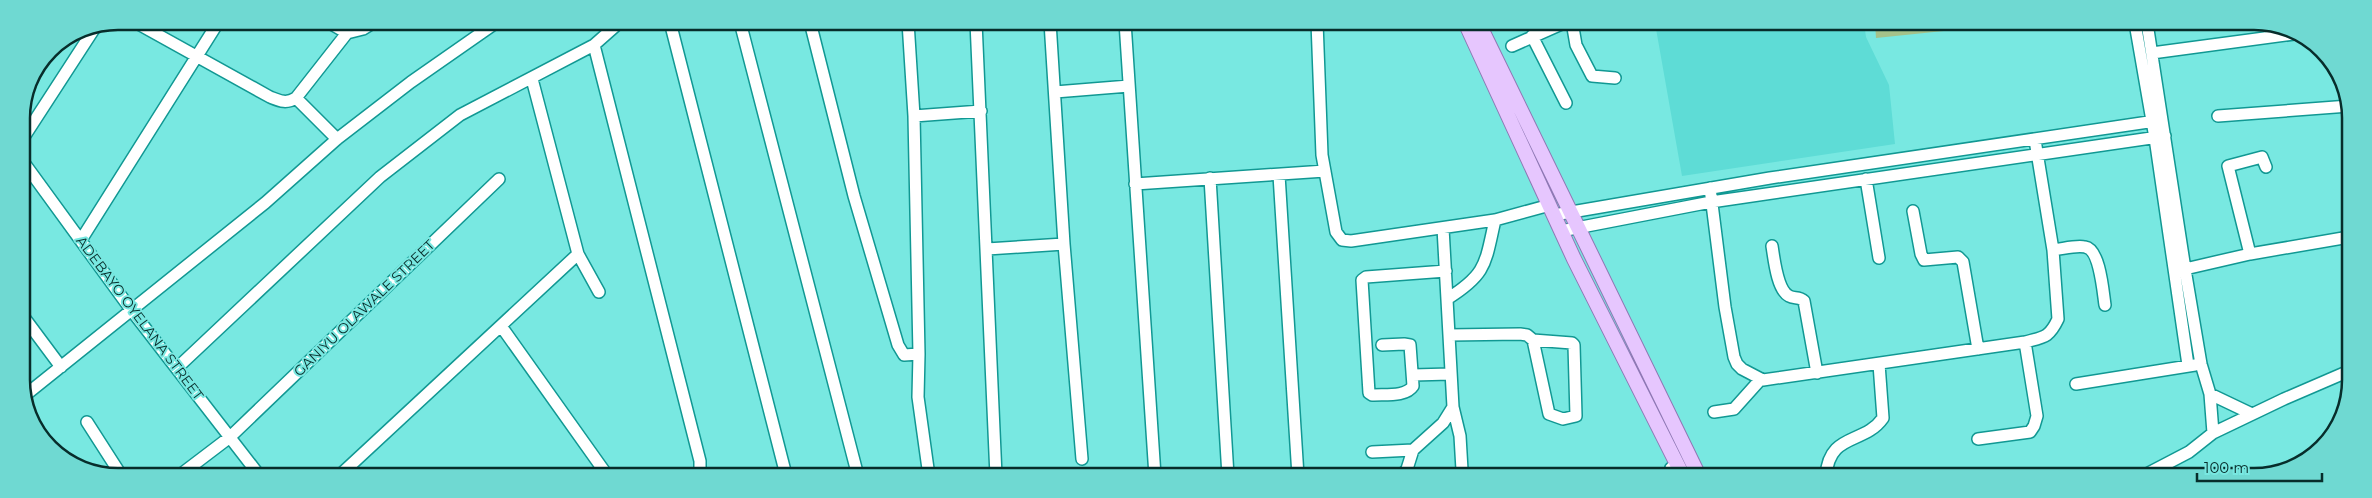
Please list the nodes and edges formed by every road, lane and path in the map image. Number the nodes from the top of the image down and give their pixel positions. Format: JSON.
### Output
{"nodes":[{"id":1,"x":149,"y":30,"type":"edge"},
{"id":2,"x":213,"y":30,"type":"edge"},
{"id":3,"x":342,"y":30,"type":"edge"},
{"id":4,"x":357,"y":30,"type":"edge"},
{"id":5,"x":486,"y":30,"type":"edge"},
{"id":6,"x":611,"y":30,"type":"edge"},
{"id":7,"x":672,"y":30,"type":"edge"},
{"id":8,"x":742,"y":30,"type":"edge"},
{"id":9,"x":812,"y":30,"type":"edge"},
{"id":10,"x":909,"y":30,"type":"edge"},
{"id":11,"x":977,"y":30,"type":"edge"},
{"id":12,"x":1051,"y":30,"type":"edge"},
{"id":13,"x":1124,"y":30,"type":"edge"},
{"id":14,"x":1317,"y":30,"type":"edge"},
{"id":15,"x":1469,"y":30,"type":"edge"},
{"id":16,"x":1482,"y":30,"type":"edge"},
{"id":17,"x":1547,"y":30,"type":"edge"},
{"id":18,"x":1573,"y":30,"type":"edge"},
{"id":19,"x":2137,"y":30,"type":"edge"},
{"id":20,"x":2148,"y":30,"type":"edge"},
{"id":21,"x":347,"y":33,"type":"junction"},
{"id":22,"x":90,"y":35,"type":"edge"},
{"id":23,"x":2284,"y":35,"type":"edge"},
{"id":24,"x":1532,"y":36,"type":"junction"},
{"id":25,"x":594,"y":45,"type":"junction"},
{"id":26,"x":1512,"y":46,"type":"dead end"},
{"id":27,"x":2152,"y":53,"type":"junction"},
{"id":28,"x":197,"y":56,"type":"junction"},
{"id":29,"x":1615,"y":78,"type":"dead end"},
{"id":30,"x":532,"y":79,"type":"junction"},
{"id":31,"x":1128,"y":86,"type":"junction"},
{"id":32,"x":1055,"y":92,"type":"junction"},
{"id":33,"x":296,"y":98,"type":"junction"},
{"id":34,"x":1566,"y":103,"type":"dead end"},
{"id":35,"x":2341,"y":107,"type":"edge"},
{"id":36,"x":982,"y":111,"type":"junction"},
{"id":37,"x":914,"y":116,"type":"junction"},
{"id":38,"x":2218,"y":116,"type":"dead end"},
{"id":39,"x":2157,"y":120,"type":"junction"},
{"id":40,"x":30,"y":128,"type":"edge"},
{"id":41,"x":2160,"y":137,"type":"junction"},
{"id":42,"x":337,"y":139,"type":"junction"},
{"id":43,"x":2035,"y":140,"type":"junction"},
{"id":44,"x":2037,"y":154,"type":"junction"},
{"id":45,"x":2266,"y":167,"type":"dead end"},
{"id":46,"x":30,"y":171,"type":"edge"},
{"id":47,"x":1325,"y":171,"type":"junction"},
{"id":48,"x":1279,"y":176,"type":"junction"},
{"id":49,"x":1210,"y":178,"type":"junction"},
{"id":50,"x":499,"y":179,"type":"dead end"},
{"id":51,"x":1866,"y":179,"type":"junction"},
{"id":52,"x":1135,"y":184,"type":"junction"},
{"id":53,"x":1710,"y":188,"type":"junction"},
{"id":54,"x":1711,"y":202,"type":"junction"},
{"id":55,"x":1552,"y":210,"type":"junction"},
{"id":56,"x":1572,"y":211,"type":"junction"},
{"id":57,"x":1913,"y":211,"type":"dead end"},
{"id":58,"x":1495,"y":220,"type":"junction"},
{"id":59,"x":1580,"y":227,"type":"junction"},
{"id":60,"x":1443,"y":228,"type":"junction"},
{"id":61,"x":1561,"y":231,"type":"junction"},
{"id":62,"x":2342,"y":238,"type":"edge"},
{"id":63,"x":81,"y":240,"type":"junction"},
{"id":64,"x":1064,"y":244,"type":"junction"},
{"id":65,"x":1772,"y":246,"type":"dead end"},
{"id":66,"x":987,"y":249,"type":"junction"},
{"id":67,"x":2053,"y":250,"type":"junction"},
{"id":68,"x":578,"y":254,"type":"junction"},
{"id":69,"x":2250,"y":254,"type":"junction"},
{"id":70,"x":1879,"y":258,"type":"dead end"},
{"id":71,"x":2185,"y":268,"type":"junction"},
{"id":72,"x":1446,"y":271,"type":"junction"},
{"id":73,"x":598,"y":292,"type":"dead end"},
{"id":74,"x":1447,"y":299,"type":"junction"},
{"id":75,"x":2105,"y":305,"type":"dead end"},
{"id":76,"x":132,"y":311,"type":"junction"},
{"id":77,"x":30,"y":325,"type":"edge"},
{"id":78,"x":501,"y":326,"type":"junction"},
{"id":79,"x":1449,"y":335,"type":"junction"},
{"id":80,"x":1532,"y":340,"type":"junction"},
{"id":81,"x":2025,"y":342,"type":"junction"},
{"id":82,"x":1382,"y":345,"type":"dead end"},
{"id":83,"x":1978,"y":348,"type":"junction"},
{"id":84,"x":918,"y":354,"type":"junction"},
{"id":85,"x":1879,"y":364,"type":"junction"},
{"id":86,"x":2202,"y":364,"type":"junction"},
{"id":87,"x":2188,"y":365,"type":"junction"},
{"id":88,"x":62,"y":368,"type":"junction"},
{"id":89,"x":177,"y":368,"type":"junction"},
{"id":90,"x":1817,"y":373,"type":"junction"},
{"id":91,"x":1450,"y":374,"type":"junction"},
{"id":92,"x":1413,"y":375,"type":"junction"},
{"id":93,"x":2342,"y":375,"type":"edge"},
{"id":94,"x":1760,"y":380,"type":"junction"},
{"id":95,"x":2076,"y":384,"type":"dead end"},
{"id":96,"x":31,"y":391,"type":"edge"},
{"id":97,"x":2210,"y":394,"type":"junction"},
{"id":98,"x":1453,"y":407,"type":"junction"},
{"id":99,"x":1714,"y":412,"type":"dead end"},
{"id":100,"x":2252,"y":414,"type":"junction"},
{"id":101,"x":88,"y":422,"type":"dead end"},
{"id":102,"x":2213,"y":433,"type":"junction"},
{"id":103,"x":230,"y":437,"type":"junction"},
{"id":104,"x":1978,"y":439,"type":"dead end"},
{"id":105,"x":1413,"y":450,"type":"junction"},
{"id":106,"x":1372,"y":452,"type":"dead end"},
{"id":107,"x":1082,"y":459,"type":"dead end"},
{"id":108,"x":117,"y":468,"type":"edge"},
{"id":109,"x":189,"y":468,"type":"edge"},
{"id":110,"x":254,"y":468,"type":"edge"},
{"id":111,"x":348,"y":468,"type":"edge"},
{"id":112,"x":601,"y":468,"type":"edge"},
{"id":113,"x":700,"y":468,"type":"edge"},
{"id":114,"x":784,"y":468,"type":"edge"},
{"id":115,"x":856,"y":468,"type":"edge"},
{"id":116,"x":928,"y":468,"type":"edge"},
{"id":117,"x":996,"y":468,"type":"edge"},
{"id":118,"x":1154,"y":468,"type":"edge"},
{"id":119,"x":1228,"y":468,"type":"edge"},
{"id":120,"x":1297,"y":468,"type":"edge"},
{"id":121,"x":1407,"y":468,"type":"edge"},
{"id":122,"x":1462,"y":468,"type":"edge"},
{"id":123,"x":1676,"y":468,"type":"edge"},
{"id":124,"x":1695,"y":468,"type":"edge"},
{"id":125,"x":1826,"y":468,"type":"edge"},
{"id":126,"x":2158,"y":468,"type":"edge"}],
"edges":[{"from":1,"to":28,"type":"street"},
{"from":2,"to":28,"type":"street"},
{"from":3,"to":21,"type":"street"},
{"from":4,"to":21,"type":"street"},
{"from":5,"to":42,"type":"street"},
{"from":6,"to":25,"type":"street"},
{"from":7,"to":114,"type":"street"},
{"from":8,"to":115,"type":"street"},
{"from":9,"to":84,"type":"street"},
{"from":10,"to":37,"type":"street"},
{"from":11,"to":36,"type":"street"},
{"from":12,"to":32,"type":"street"},
{"from":13,"to":31,"type":"street"},
{"from":14,"to":47,"type":"street"},
{"from":15,"to":55,"type":"main road"},
{"from":16,"to":56,"type":"main road"},
{"from":17,"to":24,"type":"street"},
{"from":18,"to":29,"type":"street"},
{"from":19,"to":39,"type":"street"},
{"from":20,"to":27,"type":"street"},
{"from":21,"to":33,"type":"street"},
{"from":22,"to":40,"type":"street"},
{"from":23,"to":27,"type":"street"},
{"from":24,"to":26,"type":"street"},
{"from":24,"to":34,"type":"street"},
{"from":25,"to":30,"type":"street"},
{"from":25,"to":113,"type":"street"},
{"from":27,"to":39,"type":"street"},
{"from":28,"to":33,"type":"street"},
{"from":28,"to":63,"type":"street"},
{"from":30,"to":68,"type":"street"},
{"from":30,"to":89,"type":"street"},
{"from":31,"to":32,"type":"street"},
{"from":31,"to":52,"type":"street"},
{"from":32,"to":64,"type":"street"},
{"from":33,"to":42,"type":"street"},
{"from":35,"to":38,"type":"street"},
{"from":36,"to":37,"type":"street"},
{"from":36,"to":66,"type":"street"},
{"from":37,"to":84,"type":"street"},
{"from":39,"to":41,"type":"street"},
{"from":39,"to":43,"type":"street"},
{"from":41,"to":44,"type":"street"},
{"from":41,"to":71,"type":"street"},
{"from":41,"to":87,"type":"street"},
{"from":42,"to":76,"type":"street"},
{"from":43,"to":44,"type":"street"},
{"from":43,"to":53,"type":"street"},
{"from":44,"to":51,"type":"street"},
{"from":44,"to":67,"type":"street"},
{"from":45,"to":69,"type":"street"},
{"from":46,"to":63,"type":"street","name":"ADEBAYO OYELANA STREET"},
{"from":47,"to":48,"type":"street"},
{"from":47,"to":60,"type":"street"},
{"from":48,"to":49,"type":"street"},
{"from":48,"to":120,"type":"street"},
{"from":49,"to":52,"type":"street"},
{"from":49,"to":119,"type":"street"},
{"from":50,"to":103,"type":"street","name":"GANIYU OLAWALE STREET"},
{"from":51,"to":54,"type":"street"},
{"from":51,"to":70,"type":"street"},
{"from":52,"to":118,"type":"street"},
{"from":53,"to":54,"type":"street"},
{"from":53,"to":56,"type":"street"},
{"from":54,"to":59,"type":"street"},
{"from":54,"to":94,"type":"street"},
{"from":55,"to":56,"type":"street"},
{"from":55,"to":58,"type":"street"},
{"from":55,"to":61,"type":"main road"},
{"from":56,"to":59,"type":"main road"},
{"from":57,"to":83,"type":"street"},
{"from":58,"to":60,"type":"street"},
{"from":58,"to":74,"type":"street"},
{"from":59,"to":61,"type":"street"},
{"from":59,"to":124,"type":"main road"},
{"from":60,"to":72,"type":"street"},
{"from":61,"to":123,"type":"main road"},
{"from":62,"to":69,"type":"street"},
{"from":63,"to":76,"type":"street","name":"ADEBAYO OYELANA STREET"},
{"from":64,"to":66,"type":"street"},
{"from":64,"to":107,"type":"street"},
{"from":65,"to":90,"type":"street"},
{"from":66,"to":117,"type":"street"},
{"from":67,"to":75,"type":"street"},
{"from":67,"to":81,"type":"street"},
{"from":68,"to":73,"type":"street"},
{"from":68,"to":78,"type":"street"},
{"from":69,"to":71,"type":"street"},
{"from":71,"to":86,"type":"street"},
{"from":72,"to":74,"type":"street"},
{"from":72,"to":92,"type":"street"},
{"from":74,"to":79,"type":"street"},
{"from":76,"to":88,"type":"street"},
{"from":76,"to":89,"type":"street","name":"ADEBAYO OYELANA STREET"},
{"from":77,"to":88,"type":"street"},
{"from":78,"to":111,"type":"street"},
{"from":78,"to":112,"type":"street"},
{"from":79,"to":80,"type":"street"},
{"from":79,"to":91,"type":"street"},
{"from":80,"to":80,"type":"street"},
{"from":81,"to":83,"type":"street"},
{"from":81,"to":104,"type":"street"},
{"from":82,"to":92,"type":"street"},
{"from":83,"to":85,"type":"street"},
{"from":84,"to":116,"type":"street"},
{"from":85,"to":90,"type":"street"},
{"from":85,"to":125,"type":"street"},
{"from":86,"to":87,"type":"street"},
{"from":86,"to":97,"type":"street"},
{"from":87,"to":95,"type":"street"},
{"from":88,"to":96,"type":"street"},
{"from":89,"to":103,"type":"street","name":"ADEBAYO OYELANA STREET"},
{"from":90,"to":94,"type":"street"},
{"from":91,"to":92,"type":"street"},
{"from":91,"to":98,"type":"street"},
{"from":93,"to":100,"type":"street"},
{"from":94,"to":99,"type":"street"},
{"from":97,"to":100,"type":"street"},
{"from":97,"to":102,"type":"street"},
{"from":98,"to":105,"type":"street"},
{"from":98,"to":122,"type":"street"},
{"from":100,"to":102,"type":"street"},
{"from":101,"to":108,"type":"street"},
{"from":102,"to":126,"type":"street"},
{"from":103,"to":109,"type":"street","name":"GANIYU OLAWALE STREET"},
{"from":103,"to":110,"type":"street","name":"ADEBAYO OYELANA STREET"},
{"from":105,"to":106,"type":"street"},
{"from":105,"to":121,"type":"street"}]}
